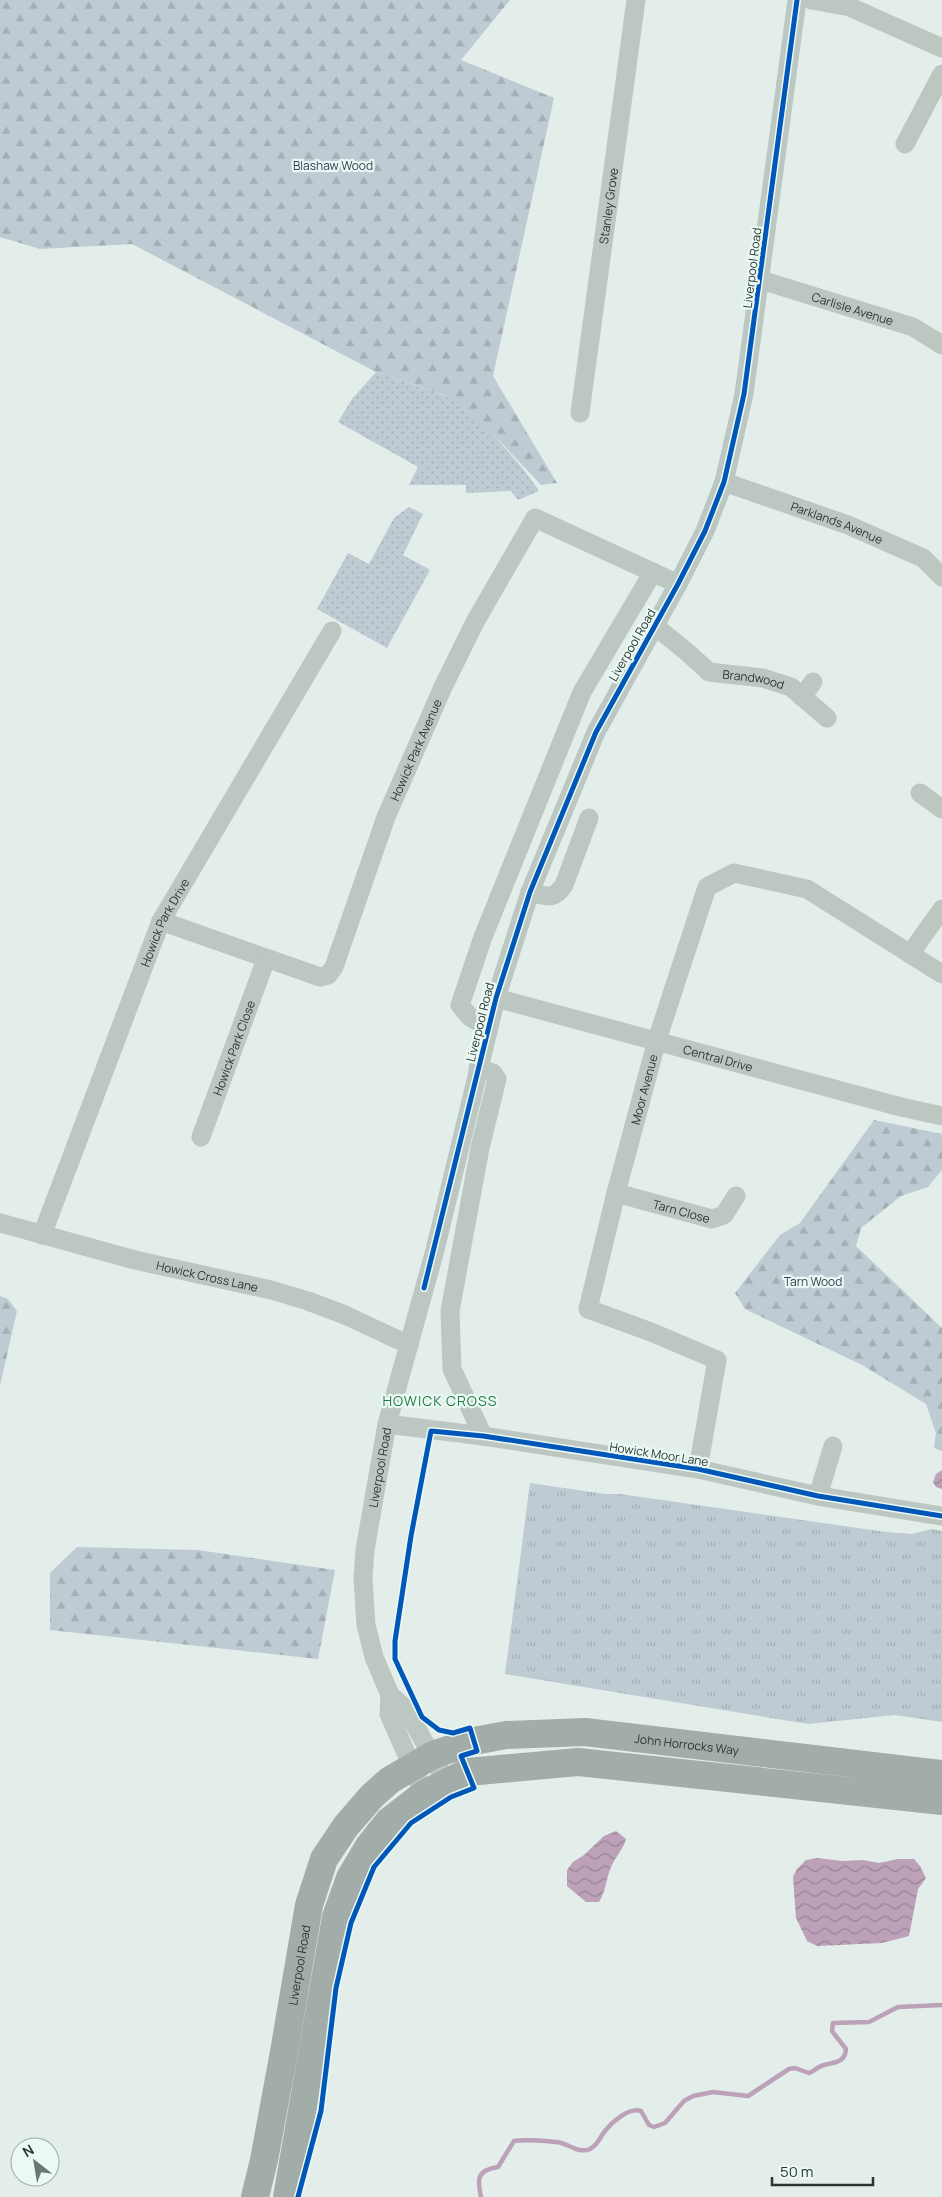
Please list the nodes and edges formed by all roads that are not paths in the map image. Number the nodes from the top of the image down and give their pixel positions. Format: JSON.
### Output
{"nodes":[{"id":1,"x":636,"y":0,"type":"edge"},
{"id":2,"x":797,"y":0,"type":"edge"},
{"id":3,"x":811,"y":0,"type":"edge"},
{"id":4,"x":942,"y":48,"type":"edge"},
{"id":5,"x":942,"y":74,"type":"edge"},
{"id":6,"x":904,"y":144,"type":"dead end"},
{"id":7,"x":761,"y":280,"type":"junction"},
{"id":8,"x":942,"y":345,"type":"edge"},
{"id":9,"x":580,"y":413,"type":"dead end"},
{"id":10,"x":724,"y":482,"type":"junction"},
{"id":11,"x":653,"y":572,"type":"junction"},
{"id":12,"x":942,"y":577,"type":"edge"},
{"id":13,"x":678,"y":584,"type":"junction"},
{"id":14,"x":655,"y":626,"type":"junction"},
{"id":15,"x":332,"y":631,"type":"dead end"},
{"id":16,"x":827,"y":718,"type":"dead end"},
{"id":17,"x":920,"y":793,"type":"dead end"},
{"id":18,"x":942,"y":809,"type":"edge"},
{"id":19,"x":590,"y":818,"type":"dead end"},
{"id":20,"x":530,"y":892,"type":"junction"},
{"id":21,"x":942,"y":909,"type":"edge"},
{"id":22,"x":161,"y":921,"type":"junction"},
{"id":23,"x":910,"y":954,"type":"junction"},
{"id":24,"x":266,"y":959,"type":"junction"},
{"id":25,"x":942,"y":974,"type":"edge"},
{"id":26,"x":496,"y":998,"type":"junction"},
{"id":27,"x":488,"y":1028,"type":"junction"},
{"id":28,"x":657,"y":1040,"type":"junction"},
{"id":29,"x":478,"y":1068,"type":"junction"},
{"id":30,"x":942,"y":1116,"type":"edge"},
{"id":31,"x":201,"y":1137,"type":"dead end"},
{"id":32,"x":616,"y":1193,"type":"junction"},
{"id":33,"x":736,"y":1196,"type":"dead end"},
{"id":34,"x":0,"y":1224,"type":"edge"},
{"id":35,"x":42,"y":1235,"type":"junction"},
{"id":36,"x":409,"y":1345,"type":"junction"},
{"id":37,"x":387,"y":1424,"type":"junction"},
{"id":38,"x":483,"y":1436,"type":"junction"},
{"id":39,"x":833,"y":1446,"type":"dead end"},
{"id":40,"x":698,"y":1469,"type":"junction"},
{"id":41,"x":818,"y":1496,"type":"junction"},
{"id":42,"x":942,"y":1516,"type":"edge"},
{"id":43,"x":422,"y":1761,"type":"junction"},
{"id":44,"x":942,"y":1774,"type":"edge"},
{"id":45,"x":436,"y":1788,"type":"junction"},
{"id":46,"x":942,"y":1801,"type":"edge"},
{"id":47,"x":255,"y":2197,"type":"edge"},
{"id":48,"x":287,"y":2197,"type":"edge"}],
"edges":[{"from":1,"to":9,"type":"street","name":"Stanley Grove"},
{"from":2,"to":7,"type":"street","name":"Liverpool Road"},
{"from":3,"to":4,"type":"street"},
{"from":5,"to":6,"type":"street"},
{"from":7,"to":8,"type":"street","name":"Carlisle Avenue"},
{"from":7,"to":10,"type":"street","name":"Liverpool Road"},
{"from":10,"to":12,"type":"street","name":"Parklands Avenue"},
{"from":10,"to":13,"type":"street","name":"Liverpool Road"},
{"from":11,"to":13,"type":"street","name":"Howick Park Avenue"},
{"from":11,"to":24,"type":"street","name":"Howick Park Avenue"},
{"from":11,"to":27,"type":"street"},
{"from":13,"to":14,"type":"street","name":"Liverpool Road"},
{"from":14,"to":16,"type":"street","name":"Brandwood"},
{"from":14,"to":20,"type":"street","name":"Liverpool Road"},
{"from":15,"to":22,"type":"street","name":"Howick Park Drive"},
{"from":17,"to":18,"type":"street"},
{"from":19,"to":20,"type":"street"},
{"from":20,"to":26,"type":"street","name":"Liverpool Road"},
{"from":21,"to":23,"type":"street"},
{"from":22,"to":24,"type":"street","name":"Howick Park Avenue"},
{"from":22,"to":35,"type":"street","name":"Howick Park Drive"},
{"from":23,"to":25,"type":"street","name":"Moor Avenue"},
{"from":23,"to":28,"type":"street","name":"Moor Avenue"},
{"from":24,"to":31,"type":"street","name":"Howick Park Close"},
{"from":26,"to":27,"type":"street","name":"Liverpool Road"},
{"from":26,"to":28,"type":"street","name":"Central Drive"},
{"from":27,"to":29,"type":"street","name":"Liverpool Road"},
{"from":28,"to":30,"type":"street","name":"Central Drive"},
{"from":28,"to":32,"type":"street","name":"Moor Avenue"},
{"from":29,"to":36,"type":"street","name":"Liverpool Road"},
{"from":29,"to":38,"type":"street","name":"Liverpool Road"},
{"from":32,"to":33,"type":"street","name":"Tarn Close"},
{"from":32,"to":40,"type":"street","name":"Moor Avenue"},
{"from":34,"to":35,"type":"street","name":"Howick Cross Lane"},
{"from":35,"to":36,"type":"street","name":"Howick Cross Lane"},
{"from":36,"to":37,"type":"street","name":"Liverpool Road"},
{"from":37,"to":38,"type":"street","name":"Howick Moor Lane"},
{"from":37,"to":43,"type":"street","name":"Liverpool Road"},
{"from":38,"to":40,"type":"street","name":"Howick Moor Lane"},
{"from":39,"to":41,"type":"street"},
{"from":40,"to":41,"type":"street","name":"Howick Moor Lane"},
{"from":41,"to":42,"type":"street","name":"Howick Moor Lane"},
{"from":43,"to":44,"type":"highway","name":"John Horrocks Way"},
{"from":43,"to":45,"type":"street","name":"Liverpool Road"},
{"from":43,"to":45,"type":"street","name":"Liverpool Road"},
{"from":43,"to":47,"type":"highway","name":"Liverpool Road"},
{"from":45,"to":46,"type":"highway"},
{"from":45,"to":48,"type":"highway"}]}
